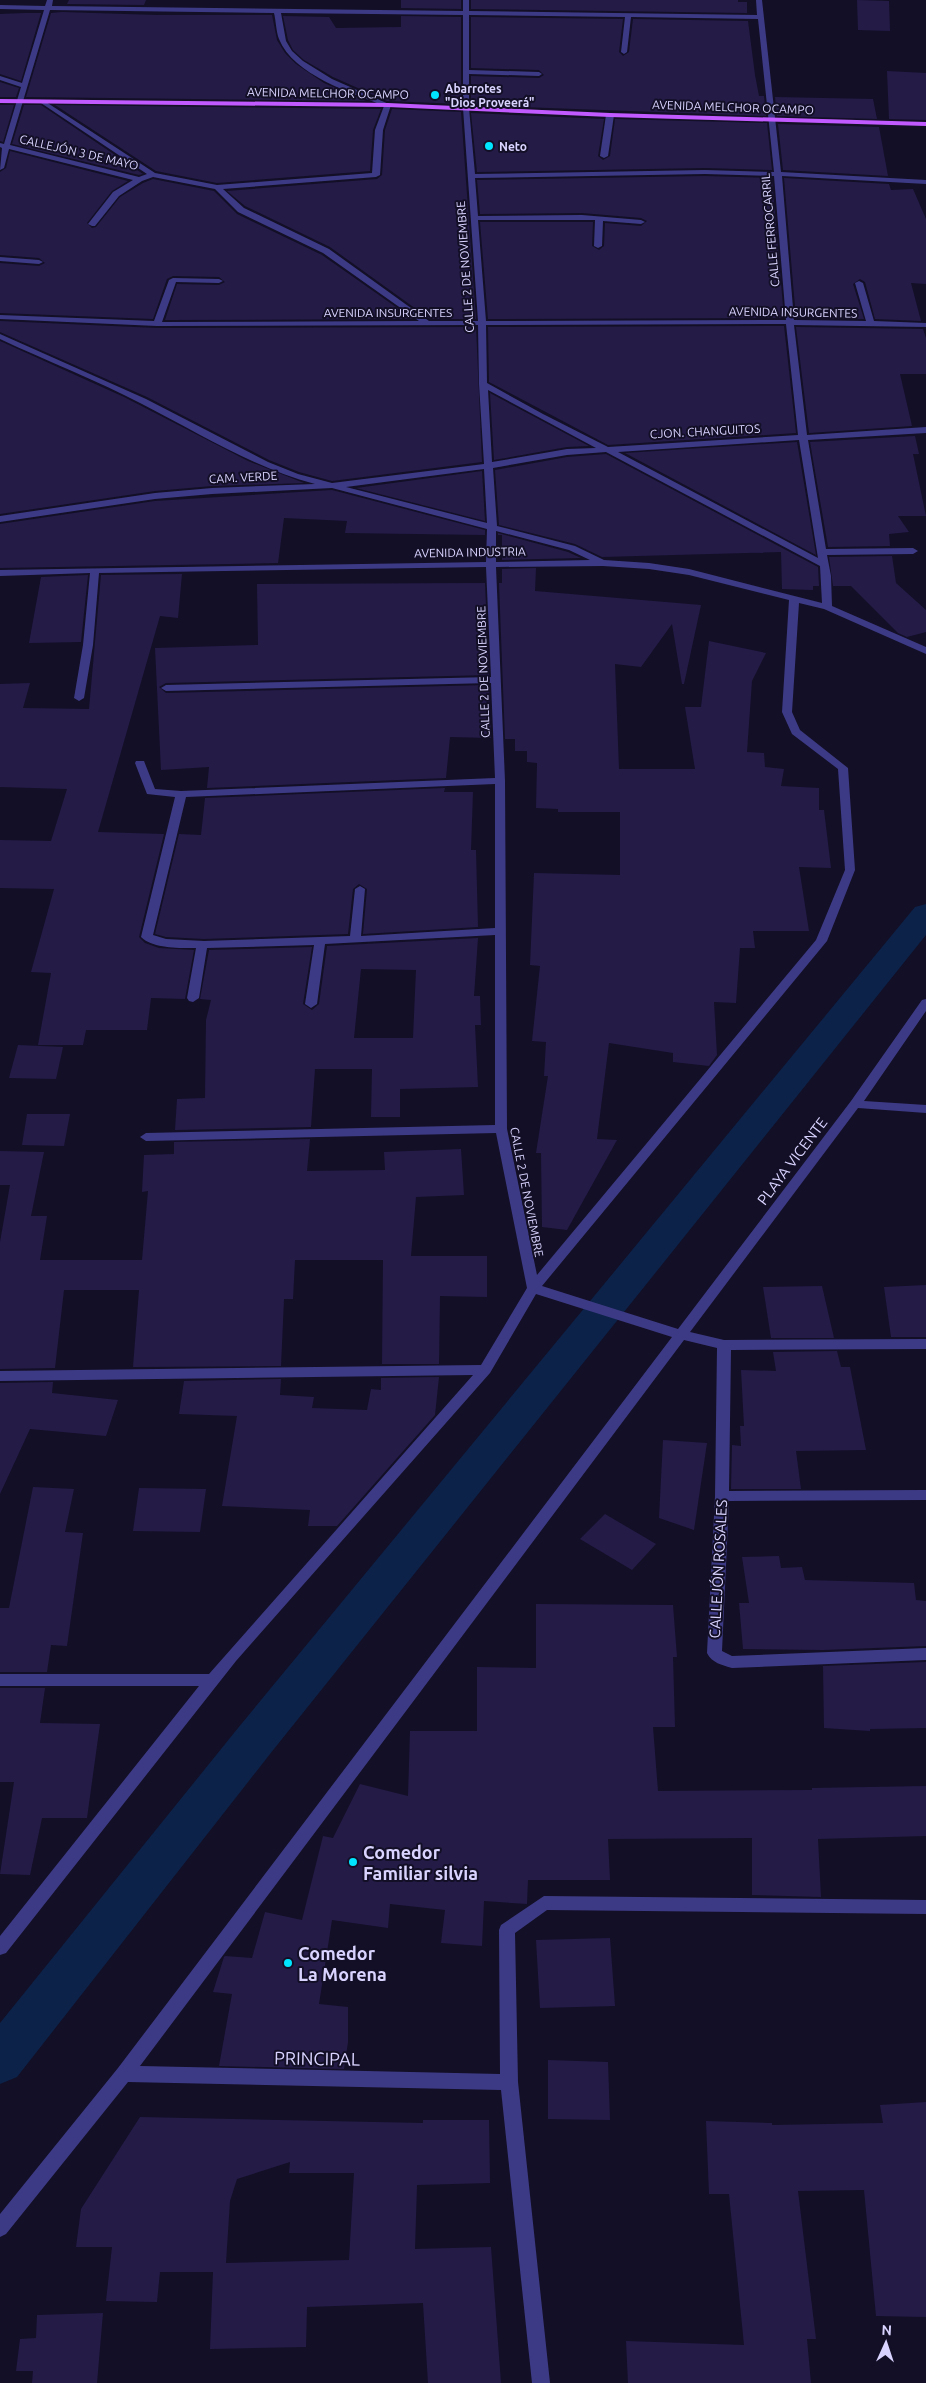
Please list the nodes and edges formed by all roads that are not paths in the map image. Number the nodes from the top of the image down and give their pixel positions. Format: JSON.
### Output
{"nodes":[{"id":1,"x":242,"y":0,"type":"edge"},
{"id":2,"x":466,"y":0,"type":"edge"},
{"id":3,"x":758,"y":0,"type":"edge"},
{"id":4,"x":49,"y":4,"type":"edge"},
{"id":5,"x":0,"y":7,"type":"edge"},
{"id":6,"x":246,"y":10,"type":"junction"},
{"id":7,"x":277,"y":11,"type":"junction"},
{"id":8,"x":466,"y":14,"type":"junction"},
{"id":9,"x":628,"y":16,"type":"junction"},
{"id":10,"x":760,"y":16,"type":"junction"},
{"id":11,"x":624,"y":52,"type":"dead end"},
{"id":12,"x":466,"y":72,"type":"junction"},
{"id":13,"x":539,"y":74,"type":"dead end"},
{"id":14,"x":0,"y":78,"type":"edge"},
{"id":15,"x":24,"y":86,"type":"junction"},
{"id":16,"x":0,"y":101,"type":"edge"},
{"id":17,"x":20,"y":102,"type":"junction"},
{"id":18,"x":43,"y":102,"type":"junction"},
{"id":19,"x":388,"y":105,"type":"junction"},
{"id":20,"x":466,"y":108,"type":"junction"},
{"id":21,"x":610,"y":115,"type":"junction"},
{"id":22,"x":772,"y":119,"type":"junction"},
{"id":23,"x":926,"y":124,"type":"edge"},
{"id":24,"x":4,"y":146,"type":"edge"},
{"id":25,"x":604,"y":156,"type":"dead end"},
{"id":26,"x":0,"y":168,"type":"edge"},
{"id":27,"x":778,"y":174,"type":"junction"},
{"id":28,"x":153,"y":175,"type":"junction"},
{"id":29,"x":471,"y":176,"type":"junction"},
{"id":30,"x":139,"y":179,"type":"junction"},
{"id":31,"x":926,"y":182,"type":"edge"},
{"id":32,"x":217,"y":187,"type":"junction"},
{"id":33,"x":475,"y":218,"type":"junction"},
{"id":34,"x":598,"y":218,"type":"junction"},
{"id":35,"x":641,"y":222,"type":"dead end"},
{"id":36,"x":92,"y":224,"type":"dead end"},
{"id":37,"x":598,"y":246,"type":"dead end"},
{"id":38,"x":0,"y":259,"type":"edge"},
{"id":39,"x":40,"y":262,"type":"dead end"},
{"id":40,"x":219,"y":281,"type":"dead end"},
{"id":41,"x":859,"y":283,"type":"dead end"},
{"id":42,"x":0,"y":317,"type":"edge"},
{"id":43,"x":426,"y":322,"type":"junction"},
{"id":44,"x":790,"y":322,"type":"junction"},
{"id":45,"x":482,"y":323,"type":"junction"},
{"id":46,"x":157,"y":324,"type":"junction"},
{"id":47,"x":870,"y":325,"type":"junction"},
{"id":48,"x":926,"y":325,"type":"edge"},
{"id":49,"x":0,"y":336,"type":"edge"},
{"id":50,"x":483,"y":384,"type":"junction"},
{"id":51,"x":926,"y":430,"type":"edge"},
{"id":52,"x":803,"y":438,"type":"junction"},
{"id":53,"x":608,"y":449,"type":"junction"},
{"id":54,"x":487,"y":466,"type":"junction"},
{"id":55,"x":329,"y":486,"type":"junction"},
{"id":56,"x":0,"y":519,"type":"edge"},
{"id":57,"x":492,"y":526,"type":"junction"},
{"id":58,"x":913,"y":551,"type":"dead end"},
{"id":59,"x":821,"y":552,"type":"junction"},
{"id":60,"x":603,"y":563,"type":"junction"},
{"id":61,"x":491,"y":565,"type":"junction"},
{"id":62,"x":824,"y":566,"type":"junction"},
{"id":63,"x":95,"y":570,"type":"junction"},
{"id":64,"x":0,"y":573,"type":"edge"},
{"id":65,"x":794,"y":600,"type":"junction"},
{"id":66,"x":826,"y":607,"type":"junction"},
{"id":67,"x":926,"y":651,"type":"edge"},
{"id":68,"x":495,"y":680,"type":"junction"},
{"id":69,"x":166,"y":688,"type":"dead end"},
{"id":70,"x":79,"y":698,"type":"dead end"},
{"id":71,"x":140,"y":763,"type":"dead end"},
{"id":72,"x":500,"y":781,"type":"junction"},
{"id":73,"x":181,"y":794,"type":"junction"},
{"id":74,"x":360,"y":889,"type":"dead end"},
{"id":75,"x":501,"y":931,"type":"junction"},
{"id":76,"x":355,"y":939,"type":"junction"},
{"id":77,"x":320,"y":943,"type":"junction"},
{"id":78,"x":202,"y":944,"type":"junction"},
{"id":79,"x":193,"y":998,"type":"dead end"},
{"id":80,"x":926,"y":1003,"type":"edge"},
{"id":81,"x":311,"y":1004,"type":"dead end"},
{"id":82,"x":855,"y":1104,"type":"junction"},
{"id":83,"x":926,"y":1109,"type":"edge"},
{"id":84,"x":501,"y":1129,"type":"junction"},
{"id":85,"x":146,"y":1137,"type":"dead end"},
{"id":86,"x":533,"y":1288,"type":"junction"},
{"id":87,"x":681,"y":1336,"type":"junction"},
{"id":88,"x":926,"y":1344,"type":"edge"},
{"id":89,"x":724,"y":1345,"type":"junction"},
{"id":90,"x":485,"y":1370,"type":"junction"},
{"id":91,"x":0,"y":1376,"type":"edge"},
{"id":92,"x":926,"y":1495,"type":"edge"},
{"id":93,"x":722,"y":1496,"type":"junction"},
{"id":94,"x":926,"y":1654,"type":"edge"},
{"id":95,"x":0,"y":1680,"type":"edge"},
{"id":96,"x":212,"y":1680,"type":"junction"},
{"id":97,"x":926,"y":1907,"type":"edge"},
{"id":98,"x":0,"y":1948,"type":"edge"},
{"id":99,"x":124,"y":2074,"type":"junction"},
{"id":100,"x":509,"y":2082,"type":"junction"},
{"id":101,"x":0,"y":2228,"type":"edge"},
{"id":102,"x":540,"y":2383,"type":"edge"}],
"edges":[{"from":1,"to":6,"type":"street"},
{"from":2,"to":8,"type":"street","name":"CALLE 2 DE NOVIEMBRE"},
{"from":3,"to":10,"type":"street","name":"CALLE FERROCARRIL"},
{"from":4,"to":5,"type":"street"},
{"from":4,"to":6,"type":"street"},
{"from":4,"to":15,"type":"street"},
{"from":6,"to":7,"type":"street"},
{"from":7,"to":8,"type":"street"},
{"from":7,"to":19,"type":"street"},
{"from":8,"to":9,"type":"street"},
{"from":8,"to":12,"type":"street","name":"CALLE 2 DE NOVIEMBRE"},
{"from":9,"to":10,"type":"street"},
{"from":9,"to":11,"type":"street"},
{"from":10,"to":22,"type":"street","name":"CALLE FERROCARRIL"},
{"from":12,"to":13,"type":"street"},
{"from":12,"to":20,"type":"street","name":"CALLE 2 DE NOVIEMBRE"},
{"from":14,"to":15,"type":"street"},
{"from":15,"to":17,"type":"street"},
{"from":16,"to":17,"type":"main road","name":"AVENIDA MELCHOR OCAMPO"},
{"from":17,"to":18,"type":"main road","name":"AVENIDA MELCHOR OCAMPO"},
{"from":17,"to":24,"type":"street"},
{"from":18,"to":19,"type":"main road","name":"AVENIDA MELCHOR OCAMPO"},
{"from":18,"to":28,"type":"street"},
{"from":19,"to":20,"type":"main road","name":"AVENIDA MELCHOR OCAMPO"},
{"from":19,"to":32,"type":"street"},
{"from":20,"to":21,"type":"main road","name":"AVENIDA MELCHOR OCAMPO"},
{"from":20,"to":29,"type":"street","name":"CALLE 2 DE NOVIEMBRE"},
{"from":21,"to":22,"type":"main road","name":"AVENIDA MELCHOR OCAMPO"},
{"from":21,"to":25,"type":"street"},
{"from":22,"to":23,"type":"main road","name":"AVENIDA MELCHOR OCAMPO"},
{"from":22,"to":27,"type":"street","name":"CALLE FERROCARRIL"},
{"from":24,"to":26,"type":"street"},
{"from":24,"to":30,"type":"street","name":"CALLEJÓN 3 DE MAYO"},
{"from":27,"to":29,"type":"street"},
{"from":27,"to":31,"type":"street"},
{"from":27,"to":44,"type":"street","name":"CALLE FERROCARRIL"},
{"from":28,"to":30,"type":"street","name":"CALLEJÓN 3 DE MAYO"},
{"from":28,"to":32,"type":"street"},
{"from":29,"to":33,"type":"street","name":"CALLE 2 DE NOVIEMBRE"},
{"from":30,"to":36,"type":"street"},
{"from":32,"to":43,"type":"street"},
{"from":33,"to":34,"type":"street"},
{"from":33,"to":45,"type":"street","name":"CALLE 2 DE NOVIEMBRE"},
{"from":34,"to":35,"type":"street"},
{"from":34,"to":37,"type":"street"},
{"from":38,"to":39,"type":"street"},
{"from":40,"to":46,"type":"street"},
{"from":41,"to":47,"type":"street"},
{"from":42,"to":46,"type":"street","name":"AVENIDA INSURGENTES"},
{"from":43,"to":45,"type":"street","name":"AVENIDA INSURGENTES"},
{"from":43,"to":46,"type":"street","name":"AVENIDA INSURGENTES"},
{"from":44,"to":45,"type":"street","name":"AVENIDA INSURGENTES"},
{"from":44,"to":47,"type":"street","name":"AVENIDA INSURGENTES"},
{"from":44,"to":52,"type":"street","name":"CALLE FERROCARRIL"},
{"from":45,"to":50,"type":"street","name":"CALLE 2 DE NOVIEMBRE"},
{"from":47,"to":48,"type":"street","name":"AVENIDA INSURGENTES"},
{"from":49,"to":55,"type":"street"},
{"from":50,"to":53,"type":"street"},
{"from":50,"to":54,"type":"street","name":"CALLE 2 DE NOVIEMBRE"},
{"from":51,"to":52,"type":"street","name":"CJON. CHANGUITOS"},
{"from":52,"to":53,"type":"street","name":"CJON. CHANGUITOS"},
{"from":52,"to":59,"type":"street","name":"CALLE FERROCARRIL"},
{"from":53,"to":54,"type":"street","name":"CJON. CHANGUITOS"},
{"from":53,"to":62,"type":"street"},
{"from":54,"to":55,"type":"street","name":"CAM. VERDE"},
{"from":54,"to":57,"type":"street","name":"CALLE 2 DE NOVIEMBRE"},
{"from":55,"to":56,"type":"street","name":"CAM. VERDE"},
{"from":55,"to":57,"type":"street"},
{"from":57,"to":60,"type":"street"},
{"from":57,"to":61,"type":"street","name":"CALLE 2 DE NOVIEMBRE"},
{"from":58,"to":59,"type":"street"},
{"from":59,"to":62,"type":"street","name":"CALLE FERROCARRIL"},
{"from":60,"to":61,"type":"street","name":"AVENIDA INDUSTRIA"},
{"from":60,"to":65,"type":"street","name":"AVENIDA INDUSTRIA"},
{"from":61,"to":63,"type":"street","name":"AVENIDA INDUSTRIA"},
{"from":61,"to":68,"type":"street","name":"CALLE 2 DE NOVIEMBRE"},
{"from":62,"to":66,"type":"street","name":"CALLE FERROCARRIL"},
{"from":63,"to":64,"type":"street","name":"AVENIDA INDUSTRIA"},
{"from":63,"to":70,"type":"street"},
{"from":65,"to":66,"type":"street","name":"AVENIDA INDUSTRIA"},
{"from":65,"to":86,"type":"street"},
{"from":66,"to":67,"type":"street","name":"AVENIDA INDUSTRIA"},
{"from":68,"to":69,"type":"street"},
{"from":68,"to":72,"type":"street","name":"CALLE 2 DE NOVIEMBRE"},
{"from":71,"to":73,"type":"street"},
{"from":72,"to":73,"type":"street"},
{"from":72,"to":75,"type":"street","name":"CALLE 2 DE NOVIEMBRE"},
{"from":73,"to":78,"type":"street"},
{"from":74,"to":76,"type":"street"},
{"from":75,"to":76,"type":"street"},
{"from":75,"to":84,"type":"street","name":"CALLE 2 DE NOVIEMBRE"},
{"from":76,"to":77,"type":"street"},
{"from":77,"to":78,"type":"street"},
{"from":77,"to":81,"type":"street"},
{"from":78,"to":79,"type":"street"},
{"from":80,"to":82,"type":"street","name":"PLAYA VICENTE"},
{"from":82,"to":83,"type":"street"},
{"from":82,"to":87,"type":"street","name":"PLAYA VICENTE"},
{"from":84,"to":85,"type":"street"},
{"from":84,"to":86,"type":"street","name":"CALLE 2 DE NOVIEMBRE"},
{"from":86,"to":87,"type":"street"},
{"from":86,"to":90,"type":"street"},
{"from":87,"to":89,"type":"street"},
{"from":87,"to":99,"type":"street","name":"PLAYA VICENTE"},
{"from":88,"to":89,"type":"street"},
{"from":89,"to":93,"type":"street","name":"CALLEJÓN ROSALES"},
{"from":90,"to":91,"type":"street"},
{"from":90,"to":96,"type":"street"},
{"from":92,"to":93,"type":"street"},
{"from":93,"to":94,"type":"street","name":"CALLEJÓN ROSALES"},
{"from":95,"to":96,"type":"street"},
{"from":96,"to":98,"type":"street"},
{"from":97,"to":100,"type":"street"},
{"from":99,"to":100,"type":"street","name":"PRINCIPAL"},
{"from":99,"to":101,"type":"street","name":"PLAYA VICENTE"},
{"from":100,"to":102,"type":"street"}]}
